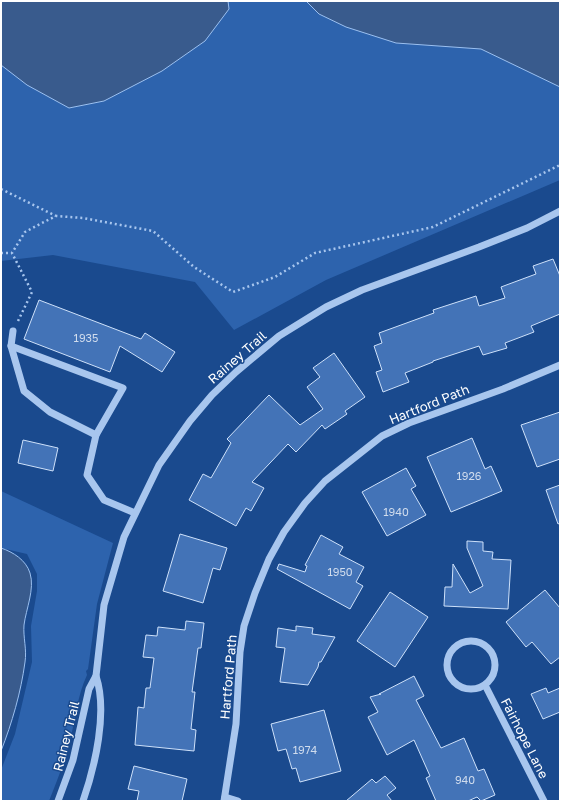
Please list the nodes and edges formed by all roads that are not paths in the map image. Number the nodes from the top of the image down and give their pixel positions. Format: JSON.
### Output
{"nodes":[{"id":1,"x":560,"y":211,"type":"edge"},
{"id":2,"x":13,"y":331,"type":"road end"},
{"id":3,"x":11,"y":346,"type":"junction"},
{"id":4,"x":560,"y":365,"type":"edge"},
{"id":5,"x":96,"y":435,"type":"junction"},
{"id":6,"x":135,"y":513,"type":"junction"},
{"id":7,"x":96,"y":676,"type":"junction"},
{"id":8,"x":484,"y":685,"type":"junction"},
{"id":9,"x":225,"y":799,"type":"edge"},
{"id":10,"x":58,"y":801,"type":"edge"},
{"id":11,"x":83,"y":801,"type":"edge"},
{"id":12,"x":238,"y":801,"type":"edge"},
{"id":13,"x":544,"y":801,"type":"edge"}],
"edges":[{"from":1,"to":6,"type":"street","name":"Rainey Trail"},
{"from":2,"to":3,"type":"street"},
{"from":3,"to":5,"type":"street"},
{"from":3,"to":5,"type":"street"},
{"from":4,"to":9,"type":"street","name":"Hartford Path"},
{"from":5,"to":6,"type":"street"},
{"from":6,"to":7,"type":"street","name":"Rainey Trail"},
{"from":7,"to":10,"type":"street","name":"Rainey Trail"},
{"from":7,"to":11,"type":"street","name":"Rainey Trail"},
{"from":8,"to":8,"type":"street"},
{"from":8,"to":13,"type":"street","name":"Fairhope Lane"},
{"from":9,"to":12,"type":"street"}]}
